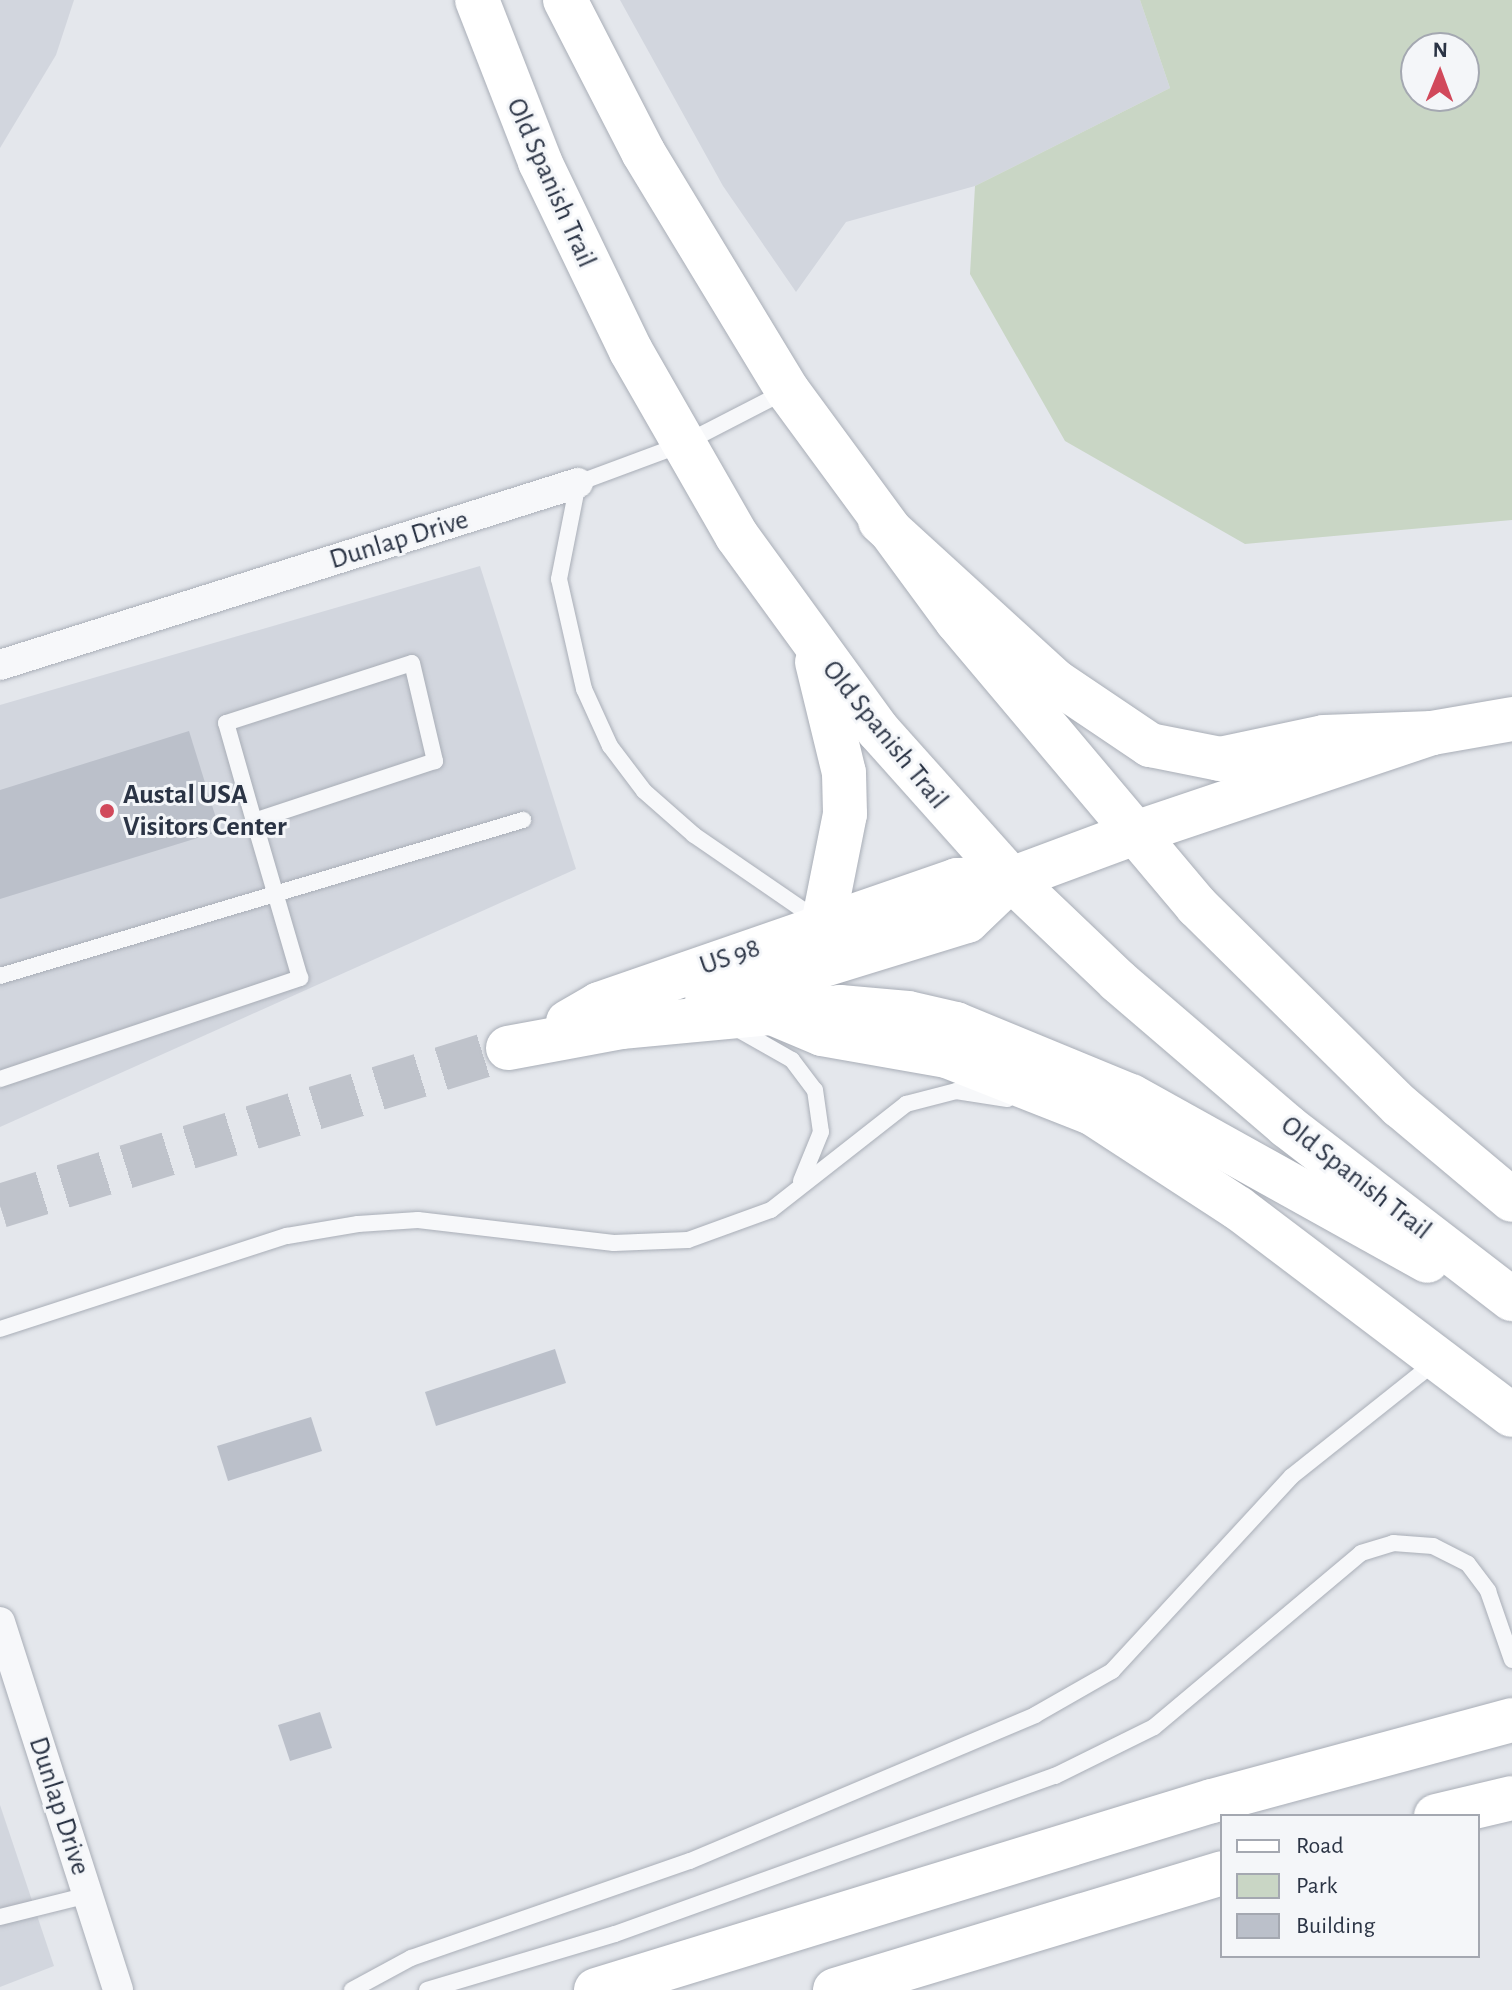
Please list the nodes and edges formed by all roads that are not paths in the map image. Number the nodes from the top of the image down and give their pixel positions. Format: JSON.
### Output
{"nodes":[{"id":1,"x":477,"y":0,"type":"edge"},
{"id":2,"x":565,"y":0,"type":"edge"},
{"id":3,"x":788,"y":391,"type":"junction"},
{"id":4,"x":683,"y":444,"type":"junction"},
{"id":5,"x":578,"y":483,"type":"junction"},
{"id":6,"x":880,"y":521,"type":"junction"},
{"id":7,"x":814,"y":648,"type":"junction"},
{"id":8,"x":0,"y":665,"type":"edge"},
{"id":9,"x":1512,"y":719,"type":"edge"},
{"id":10,"x":1432,"y":733,"type":"junction"},
{"id":11,"x":523,"y":820,"type":"dead end"},
{"id":12,"x":254,"y":821,"type":"junction"},
{"id":13,"x":1132,"y":834,"type":"junction"},
{"id":14,"x":1011,"y":879,"type":"junction"},
{"id":15,"x":275,"y":892,"type":"junction"},
{"id":16,"x":823,"y":924,"type":"junction"},
{"id":17,"x":0,"y":976,"type":"edge"},
{"id":18,"x":772,"y":1013,"type":"junction"},
{"id":19,"x":705,"y":1021,"type":"junction"},
{"id":20,"x":621,"y":1027,"type":"junction"},
{"id":21,"x":0,"y":1079,"type":"edge"},
{"id":22,"x":1092,"y":1113,"type":"junction"},
{"id":23,"x":795,"y":1192,"type":"junction"},
{"id":24,"x":1512,"y":1200,"type":"edge"},
{"id":25,"x":1512,"y":1299,"type":"edge"},
{"id":26,"x":1512,"y":1309,"type":"edge"},
{"id":27,"x":0,"y":1329,"type":"edge"},
{"id":28,"x":1438,"y":1359,"type":"junction"},
{"id":29,"x":1512,"y":1415,"type":"edge"},
{"id":30,"x":0,"y":1622,"type":"edge"},
{"id":31,"x":1512,"y":1660,"type":"edge"},
{"id":32,"x":9,"y":1684,"type":"edge"},
{"id":33,"x":1512,"y":1720,"type":"edge"},
{"id":34,"x":1512,"y":1798,"type":"edge"},
{"id":35,"x":1444,"y":1814,"type":"edge"},
{"id":36,"x":1220,"y":1874,"type":"edge"},
{"id":37,"x":88,"y":1895,"type":"junction"},
{"id":38,"x":0,"y":1917,"type":"edge"},
{"id":39,"x":118,"y":1990,"type":"edge"},
{"id":40,"x":352,"y":1990,"type":"edge"},
{"id":41,"x":427,"y":1990,"type":"edge"},
{"id":42,"x":596,"y":1990,"type":"edge"},
{"id":43,"x":835,"y":1990,"type":"edge"}],
"edges":[{"from":1,"to":4,"type":"main road","name":"Old Spanish Trail"},
{"from":2,"to":3,"type":"main road"},
{"from":3,"to":4,"type":"lane","name":"Dunlap Drive"},
{"from":3,"to":6,"type":"main road"},
{"from":4,"to":5,"type":"lane","name":"Dunlap Drive"},
{"from":4,"to":7,"type":"main road","name":"Old Spanish Trail"},
{"from":5,"to":8,"type":"street","name":"Dunlap Drive"},
{"from":5,"to":16,"type":"lane"},
{"from":6,"to":10,"type":"main road"},
{"from":6,"to":13,"type":"main road"},
{"from":7,"to":14,"type":"main road","name":"Old Spanish Trail"},
{"from":7,"to":16,"type":"main road"},
{"from":9,"to":10,"type":"main road"},
{"from":10,"to":13,"type":"main road"},
{"from":11,"to":15,"type":"lane"},
{"from":12,"to":12,"type":"lane"},
{"from":12,"to":15,"type":"lane"},
{"from":13,"to":14,"type":"main road","number":"US 98"},
{"from":13,"to":24,"type":"main road"},
{"from":14,"to":16,"type":"main road","name":"US 98","number":"US 98"},
{"from":14,"to":20,"type":"main road"},
{"from":14,"to":25,"type":"main road","name":"Old Spanish Trail"},
{"from":15,"to":17,"type":"lane"},
{"from":15,"to":21,"type":"lane"},
{"from":16,"to":20,"type":"main road","name":"US 98","number":"US 98"},
{"from":18,"to":19,"type":"main road","number":"US 98"},
{"from":18,"to":22,"type":"main road"},
{"from":18,"to":26,"type":"main road","number":"US 98"},
{"from":19,"to":20,"type":"main road","number":"US 98"},
{"from":19,"to":23,"type":"lane"},
{"from":22,"to":23,"type":"lane"},
{"from":22,"to":28,"type":"main road"},
{"from":23,"to":27,"type":"lane"},
{"from":28,"to":29,"type":"main road"},
{"from":28,"to":40,"type":"lane"},
{"from":30,"to":32,"type":"street","name":"Dunlap Drive"},
{"from":31,"to":41,"type":"lane"},
{"from":32,"to":37,"type":"street","name":"Dunlap Drive"},
{"from":33,"to":42,"type":"main road"},
{"from":34,"to":35,"type":"main road"},
{"from":36,"to":43,"type":"main road"},
{"from":37,"to":38,"type":"lane"},
{"from":37,"to":39,"type":"street","name":"Dunlap Drive"}]}
